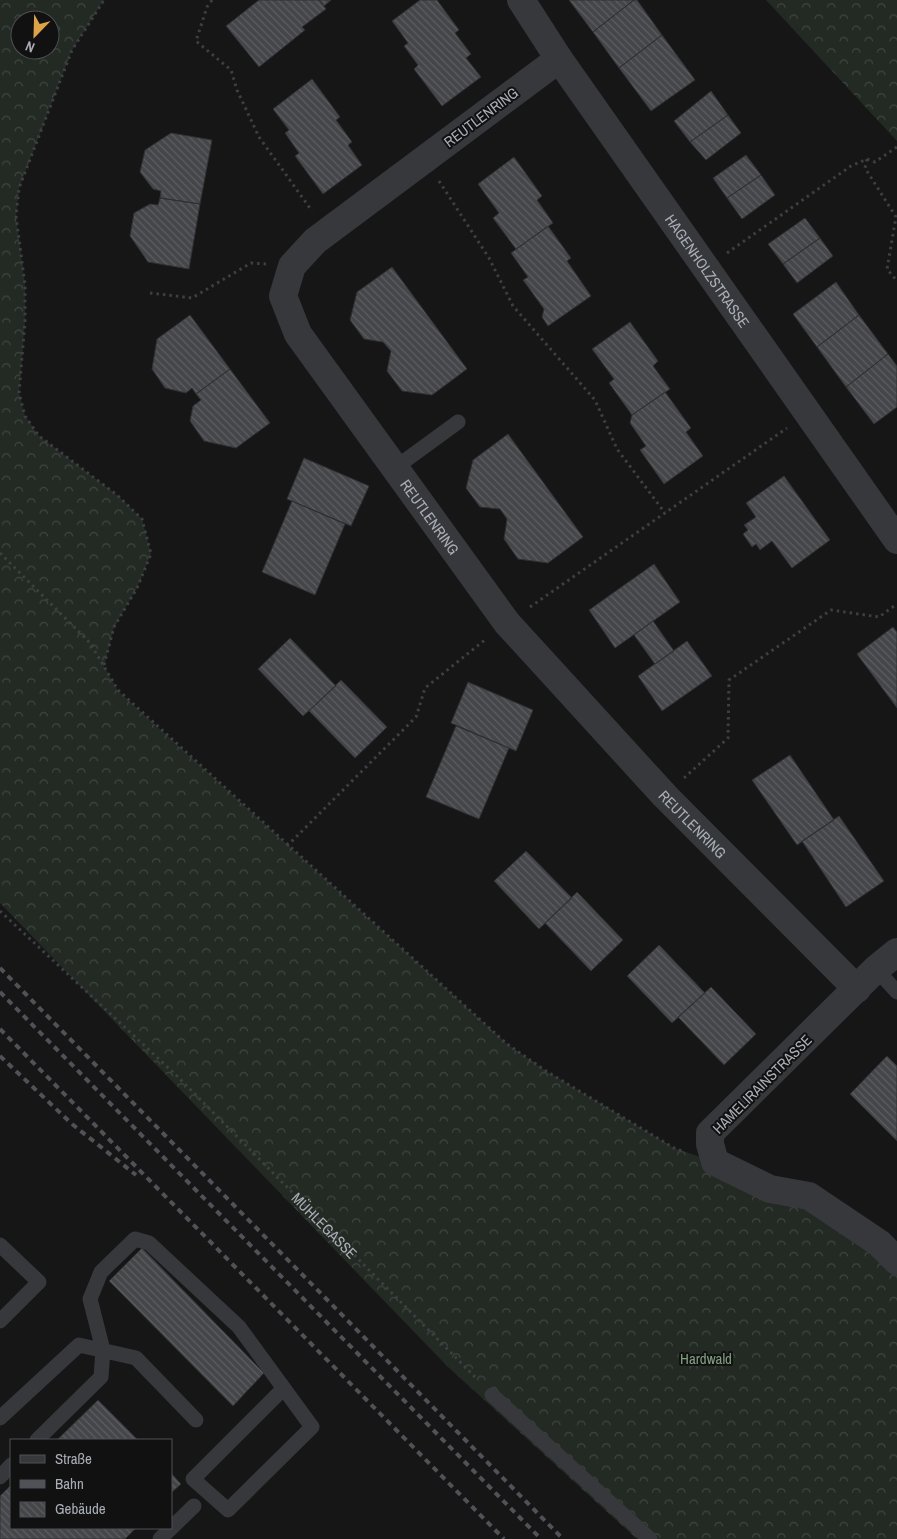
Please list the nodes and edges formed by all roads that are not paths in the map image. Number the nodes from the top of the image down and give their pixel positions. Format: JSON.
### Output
{"nodes":[{"id":1,"x":522,"y":0,"type":"edge"},
{"id":2,"x":559,"y":59,"type":"junction"},
{"id":3,"x":458,"y":422,"type":"dead end"},
{"id":4,"x":394,"y":468,"type":"junction"},
{"id":5,"x":897,"y":540,"type":"edge"},
{"id":6,"x":897,"y":952,"type":"edge"},
{"id":7,"x":876,"y":969,"type":"junction"},
{"id":8,"x":857,"y":989,"type":"junction"},
{"id":9,"x":897,"y":992,"type":"edge"},
{"id":10,"x":0,"y":1246,"type":"edge"},
{"id":11,"x":897,"y":1260,"type":"edge"},
{"id":12,"x":0,"y":1321,"type":"edge"},
{"id":13,"x":103,"y":1350,"type":"junction"},
{"id":14,"x":283,"y":1389,"type":"junction"},
{"id":15,"x":492,"y":1395,"type":"road end"},
{"id":16,"x":0,"y":1418,"type":"edge"},
{"id":17,"x":196,"y":1420,"type":"dead end"},
{"id":18,"x":38,"y":1439,"type":"edge"},
{"id":19,"x":10,"y":1467,"type":"edge"},
{"id":20,"x":0,"y":1477,"type":"edge"},
{"id":21,"x":194,"y":1506,"type":"dead end"},
{"id":22,"x":172,"y":1527,"type":"edge"},
{"id":23,"x":170,"y":1529,"type":"edge"},
{"id":24,"x":160,"y":1539,"type":"edge"},
{"id":25,"x":650,"y":1539,"type":"edge"}],
"edges":[{"from":1,"to":2,"type":"street","name":"HAGENHOLZSTRASSE"},
{"from":2,"to":4,"type":"street","name":"REUTLENRING"},
{"from":2,"to":5,"type":"street","name":"HAGENHOLZSTRASSE"},
{"from":3,"to":4,"type":"lane"},
{"from":4,"to":8,"type":"street","name":"REUTLENRING"},
{"from":6,"to":7,"type":"street","name":"HAMELIRAINSTRASSE"},
{"from":7,"to":8,"type":"street","name":"HAMELIRAINSTRASSE"},
{"from":7,"to":9,"type":"lane"},
{"from":8,"to":11,"type":"street","name":"HAMELIRAINSTRASSE"},
{"from":10,"to":12,"type":"lane"},
{"from":13,"to":14,"type":"lane"},
{"from":13,"to":16,"type":"lane"},
{"from":13,"to":17,"type":"lane"},
{"from":13,"to":18,"type":"lane"},
{"from":14,"to":14,"type":"lane"},
{"from":15,"to":25,"type":"lane"},
{"from":19,"to":20,"type":"lane"},
{"from":21,"to":22,"type":"lane"},
{"from":23,"to":24,"type":"lane"}]}
